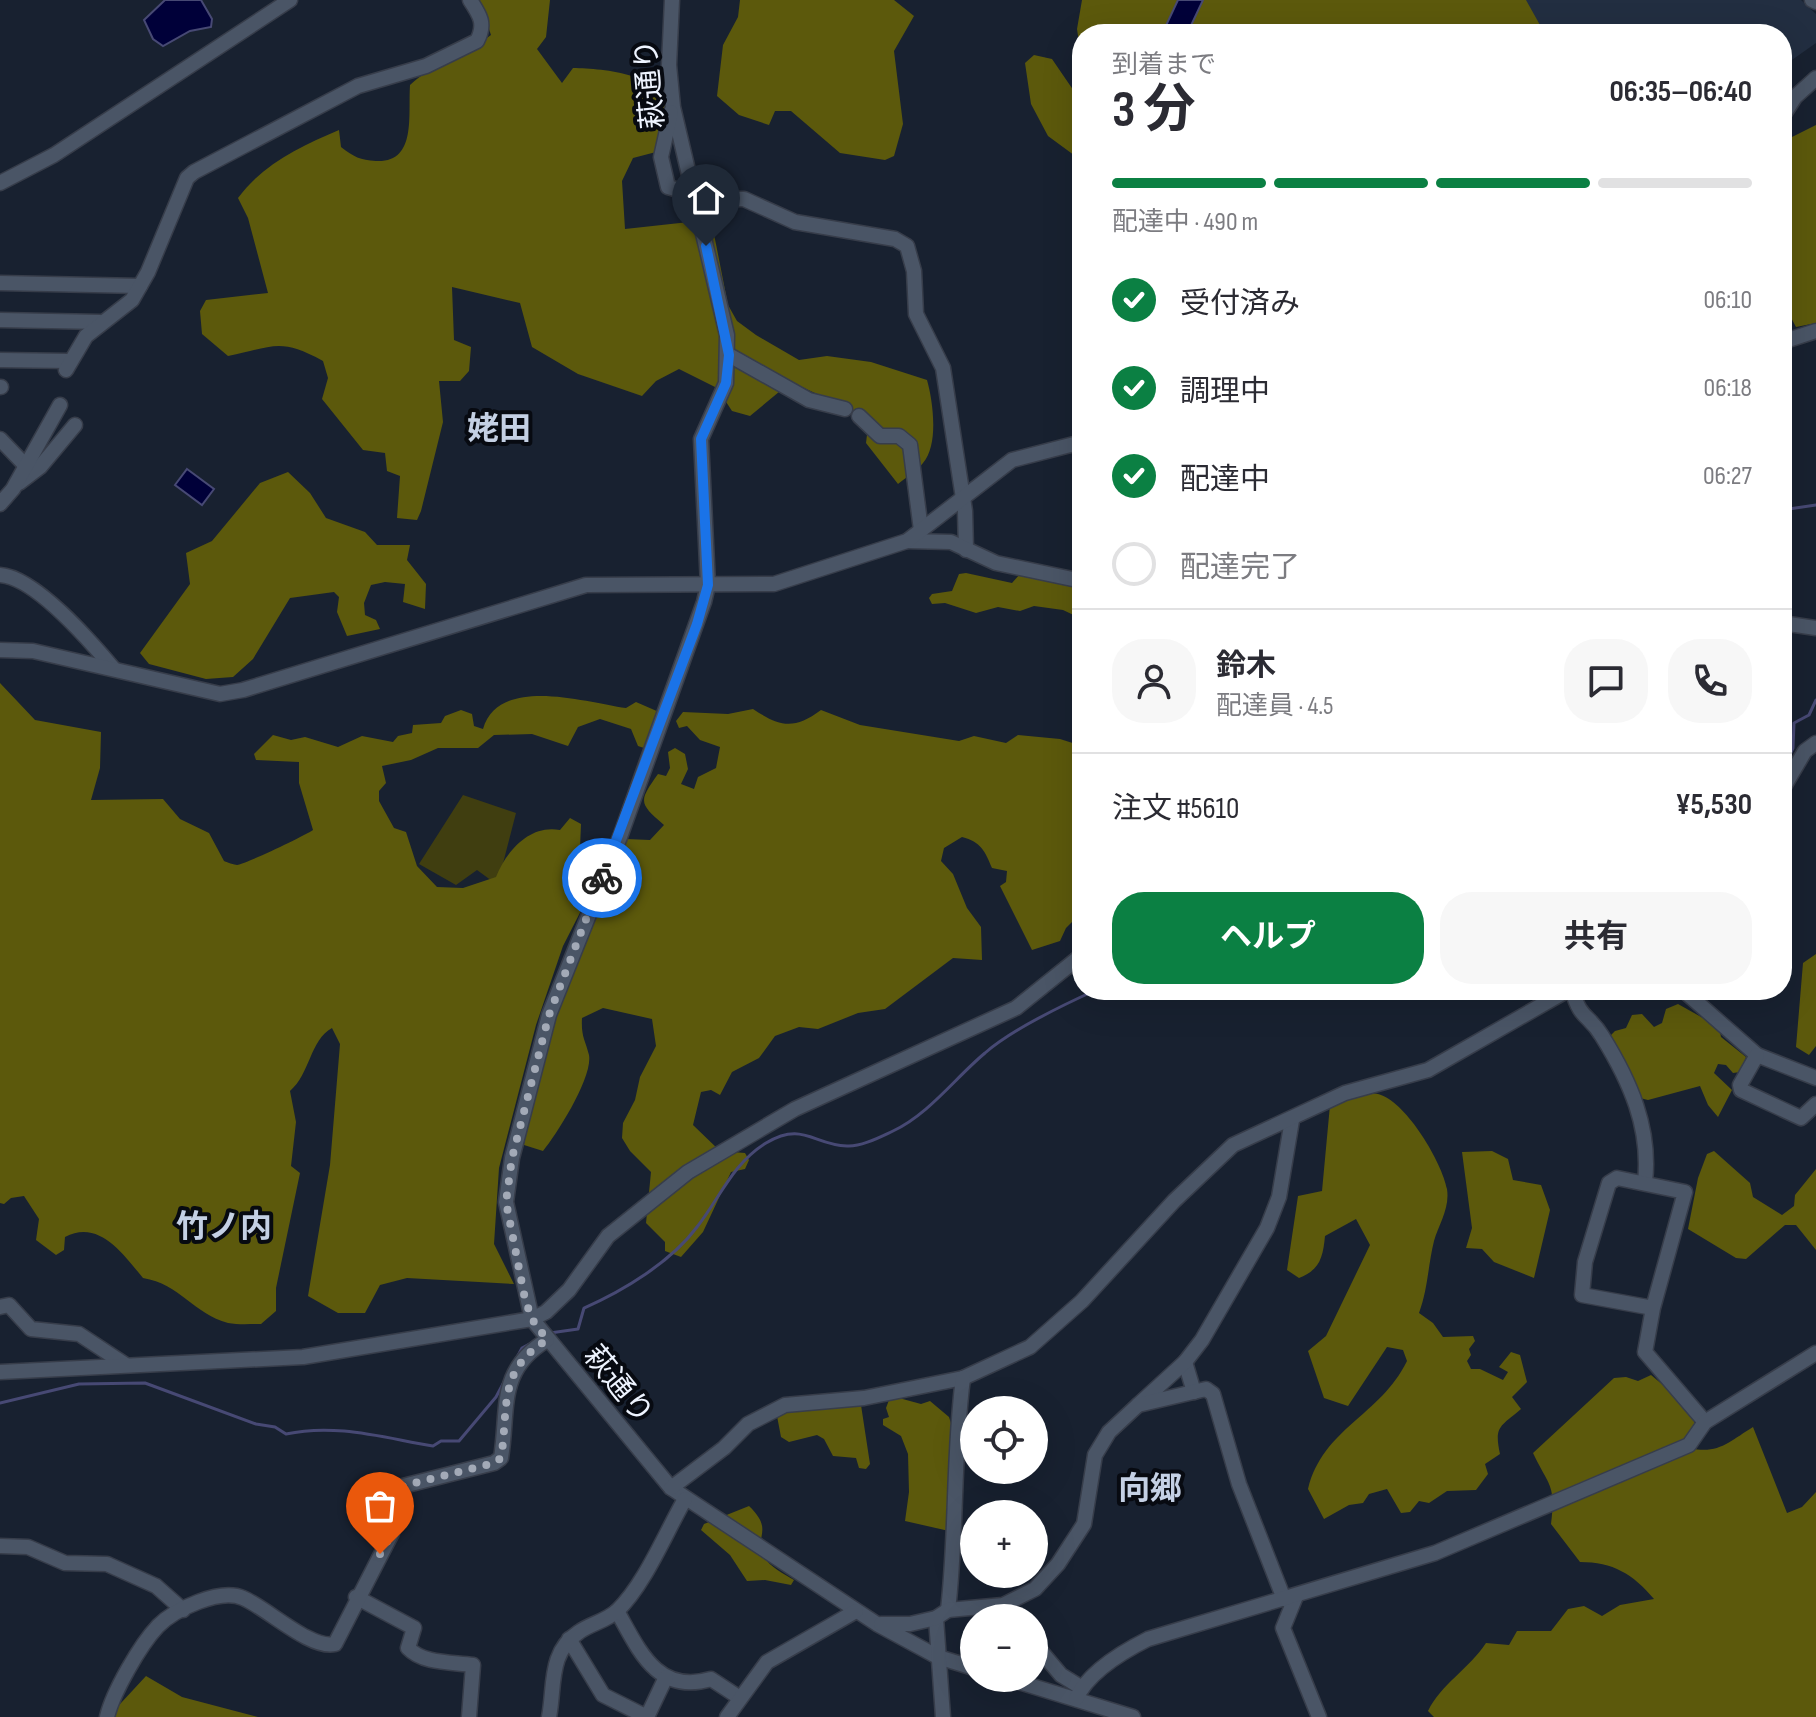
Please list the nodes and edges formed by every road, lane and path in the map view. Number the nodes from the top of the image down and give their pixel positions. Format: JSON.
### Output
{"nodes":[{"id":1,"x":290,"y":0,"type":"edge"},
{"id":2,"x":470,"y":0,"type":"edge"},
{"id":3,"x":672,"y":7,"type":"edge"},
{"id":4,"x":1816,"y":78,"type":"edge"},
{"id":5,"x":1792,"y":102,"type":"edge"},
{"id":6,"x":673,"y":107,"type":"junction"},
{"id":7,"x":0,"y":183,"type":"edge"},
{"id":8,"x":694,"y":197,"type":"junction"},
{"id":9,"x":0,"y":283,"type":"edge"},
{"id":10,"x":140,"y":286,"type":"junction"},
{"id":11,"x":0,"y":320,"type":"edge"},
{"id":12,"x":100,"y":322,"type":"junction"},
{"id":13,"x":1816,"y":331,"type":"edge"},
{"id":14,"x":1792,"y":339,"type":"edge"},
{"id":15,"x":729,"y":355,"type":"junction"},
{"id":16,"x":0,"y":360,"type":"edge"},
{"id":17,"x":60,"y":405,"type":"dead end"},
{"id":18,"x":75,"y":425,"type":"dead end"},
{"id":19,"x":0,"y":439,"type":"edge"},
{"id":20,"x":1072,"y":445,"type":"edge"},
{"id":21,"x":25,"y":465,"type":"junction"},
{"id":22,"x":13,"y":489,"type":"junction"},
{"id":23,"x":961,"y":498,"type":"junction"},
{"id":24,"x":1,"y":501,"type":"edge"},
{"id":25,"x":921,"y":530,"type":"junction"},
{"id":26,"x":907,"y":541,"type":"junction"},
{"id":27,"x":960,"y":543,"type":"junction"},
{"id":28,"x":0,"y":575,"type":"edge"},
{"id":29,"x":1072,"y":579,"type":"edge"},
{"id":30,"x":708,"y":585,"type":"junction"},
{"id":31,"x":1792,"y":624,"type":"edge"},
{"id":32,"x":1816,"y":628,"type":"edge"},
{"id":33,"x":0,"y":650,"type":"edge"},
{"id":34,"x":113,"y":668,"type":"junction"},
{"id":35,"x":1816,"y":743,"type":"edge"},
{"id":36,"x":1792,"y":773,"type":"edge"},
{"id":37,"x":1072,"y":963,"type":"edge"},
{"id":38,"x":1552,"y":1000,"type":"edge"},
{"id":39,"x":1574,"y":1000,"type":"edge"},
{"id":40,"x":1694,"y":1000,"type":"edge"},
{"id":41,"x":1757,"y":1055,"type":"junction"},
{"id":42,"x":1816,"y":1078,"type":"edge"},
{"id":43,"x":1816,"y":1104,"type":"edge"},
{"id":44,"x":1292,"y":1120,"type":"junction"},
{"id":45,"x":1645,"y":1182,"type":"junction"},
{"id":46,"x":0,"y":1307,"type":"edge"},
{"id":47,"x":1653,"y":1308,"type":"junction"},
{"id":48,"x":532,"y":1319,"type":"junction"},
{"id":49,"x":547,"y":1340,"type":"junction"},
{"id":50,"x":1816,"y":1353,"type":"edge"},
{"id":51,"x":1185,"y":1362,"type":"junction"},
{"id":52,"x":127,"y":1365,"type":"junction"},
{"id":53,"x":0,"y":1372,"type":"edge"},
{"id":54,"x":963,"y":1378,"type":"junction"},
{"id":55,"x":1194,"y":1392,"type":"junction"},
{"id":56,"x":1138,"y":1405,"type":"junction"},
{"id":57,"x":1705,"y":1422,"type":"junction"},
{"id":58,"x":671,"y":1488,"type":"junction"},
{"id":59,"x":685,"y":1499,"type":"junction"},
{"id":60,"x":0,"y":1546,"type":"edge"},
{"id":61,"x":356,"y":1597,"type":"junction"},
{"id":62,"x":1290,"y":1598,"type":"junction"},
{"id":63,"x":1005,"y":1604,"type":"edge"},
{"id":64,"x":183,"y":1610,"type":"junction"},
{"id":65,"x":617,"y":1611,"type":"junction"},
{"id":66,"x":856,"y":1611,"type":"junction"},
{"id":67,"x":960,"y":1611,"type":"edge"},
{"id":68,"x":942,"y":1614,"type":"junction"},
{"id":69,"x":877,"y":1624,"type":"junction"},
{"id":70,"x":569,"y":1639,"type":"junction"},
{"id":71,"x":938,"y":1657,"type":"junction"},
{"id":72,"x":1048,"y":1660,"type":"edge"},
{"id":73,"x":960,"y":1664,"type":"edge"},
{"id":74,"x":666,"y":1677,"type":"junction"},
{"id":75,"x":1048,"y":1687,"type":"edge"},
{"id":76,"x":1079,"y":1694,"type":"junction"},
{"id":77,"x":740,"y":1698,"type":"junction"},
{"id":78,"x":107,"y":1717,"type":"edge"},
{"id":79,"x":469,"y":1717,"type":"edge"},
{"id":80,"x":549,"y":1717,"type":"edge"},
{"id":81,"x":727,"y":1717,"type":"edge"},
{"id":82,"x":943,"y":1717,"type":"edge"},
{"id":83,"x":1133,"y":1717,"type":"edge"},
{"id":84,"x":1319,"y":1717,"type":"edge"}],
"edges":[{"from":1,"to":7,"type":"street"},
{"from":2,"to":10,"type":"street"},
{"from":3,"to":6,"type":"street","name":"萩通り"},
{"from":4,"to":5,"type":"street"},
{"from":6,"to":8,"type":"street","name":"萩通り"},
{"from":6,"to":8,"type":"street"},
{"from":8,"to":15,"type":"street","name":"萩通り"},
{"from":8,"to":23,"type":"street"},
{"from":9,"to":10,"type":"street"},
{"from":10,"to":12,"type":"street"},
{"from":11,"to":12,"type":"street"},
{"from":12,"to":16,"type":"street"},
{"from":13,"to":14,"type":"street"},
{"from":15,"to":25,"type":"street"},
{"from":15,"to":30,"type":"street","name":"萩通り"},
{"from":17,"to":21,"type":"street"},
{"from":18,"to":22,"type":"street"},
{"from":19,"to":21,"type":"street"},
{"from":20,"to":23,"type":"street"},
{"from":21,"to":22,"type":"street"},
{"from":22,"to":24,"type":"street"},
{"from":23,"to":25,"type":"street"},
{"from":23,"to":27,"type":"street"},
{"from":25,"to":26,"type":"street"},
{"from":26,"to":27,"type":"street"},
{"from":26,"to":30,"type":"street"},
{"from":27,"to":29,"type":"street"},
{"from":28,"to":34,"type":"street"},
{"from":30,"to":34,"type":"street"},
{"from":30,"to":48,"type":"street","name":"萩通り"},
{"from":31,"to":32,"type":"street"},
{"from":33,"to":34,"type":"street"},
{"from":35,"to":36,"type":"street"},
{"from":37,"to":48,"type":"street"},
{"from":38,"to":44,"type":"street"},
{"from":39,"to":45,"type":"street"},
{"from":40,"to":41,"type":"street"},
{"from":41,"to":42,"type":"street"},
{"from":41,"to":43,"type":"street"},
{"from":44,"to":51,"type":"street"},
{"from":44,"to":54,"type":"street"},
{"from":45,"to":47,"type":"street"},
{"from":45,"to":47,"type":"street"},
{"from":46,"to":52,"type":"street"},
{"from":47,"to":57,"type":"street"},
{"from":48,"to":49,"type":"street","name":"萩通り"},
{"from":48,"to":52,"type":"street"},
{"from":49,"to":58,"type":"street","name":"萩通り"},
{"from":49,"to":61,"type":"street"},
{"from":50,"to":57,"type":"street"},
{"from":51,"to":55,"type":"street"},
{"from":51,"to":56,"type":"street"},
{"from":52,"to":53,"type":"street"},
{"from":54,"to":58,"type":"street"},
{"from":54,"to":68,"type":"street"},
{"from":55,"to":56,"type":"street"},
{"from":55,"to":62,"type":"street"},
{"from":56,"to":63,"type":"street"},
{"from":57,"to":62,"type":"street"},
{"from":58,"to":59,"type":"street","name":"萩通り"},
{"from":59,"to":65,"type":"street"},
{"from":59,"to":66,"type":"street","name":"萩通り"},
{"from":60,"to":64,"type":"street"},
{"from":61,"to":64,"type":"street"},
{"from":61,"to":79,"type":"street"},
{"from":62,"to":76,"type":"street"},
{"from":62,"to":84,"type":"street"},
{"from":64,"to":78,"type":"street"},
{"from":65,"to":70,"type":"street"},
{"from":65,"to":74,"type":"street"},
{"from":66,"to":69,"type":"street","name":"萩通り"},
{"from":66,"to":77,"type":"street"},
{"from":67,"to":68,"type":"street"},
{"from":68,"to":69,"type":"street"},
{"from":68,"to":71,"type":"street"},
{"from":69,"to":71,"type":"street","name":"萩通り"},
{"from":70,"to":74,"type":"street"},
{"from":70,"to":80,"type":"street"},
{"from":71,"to":73,"type":"street","name":"萩通り"},
{"from":71,"to":82,"type":"street"},
{"from":72,"to":76,"type":"street"},
{"from":74,"to":77,"type":"street"},
{"from":75,"to":76,"type":"street"},
{"from":76,"to":83,"type":"street"},
{"from":77,"to":81,"type":"street"}]}
